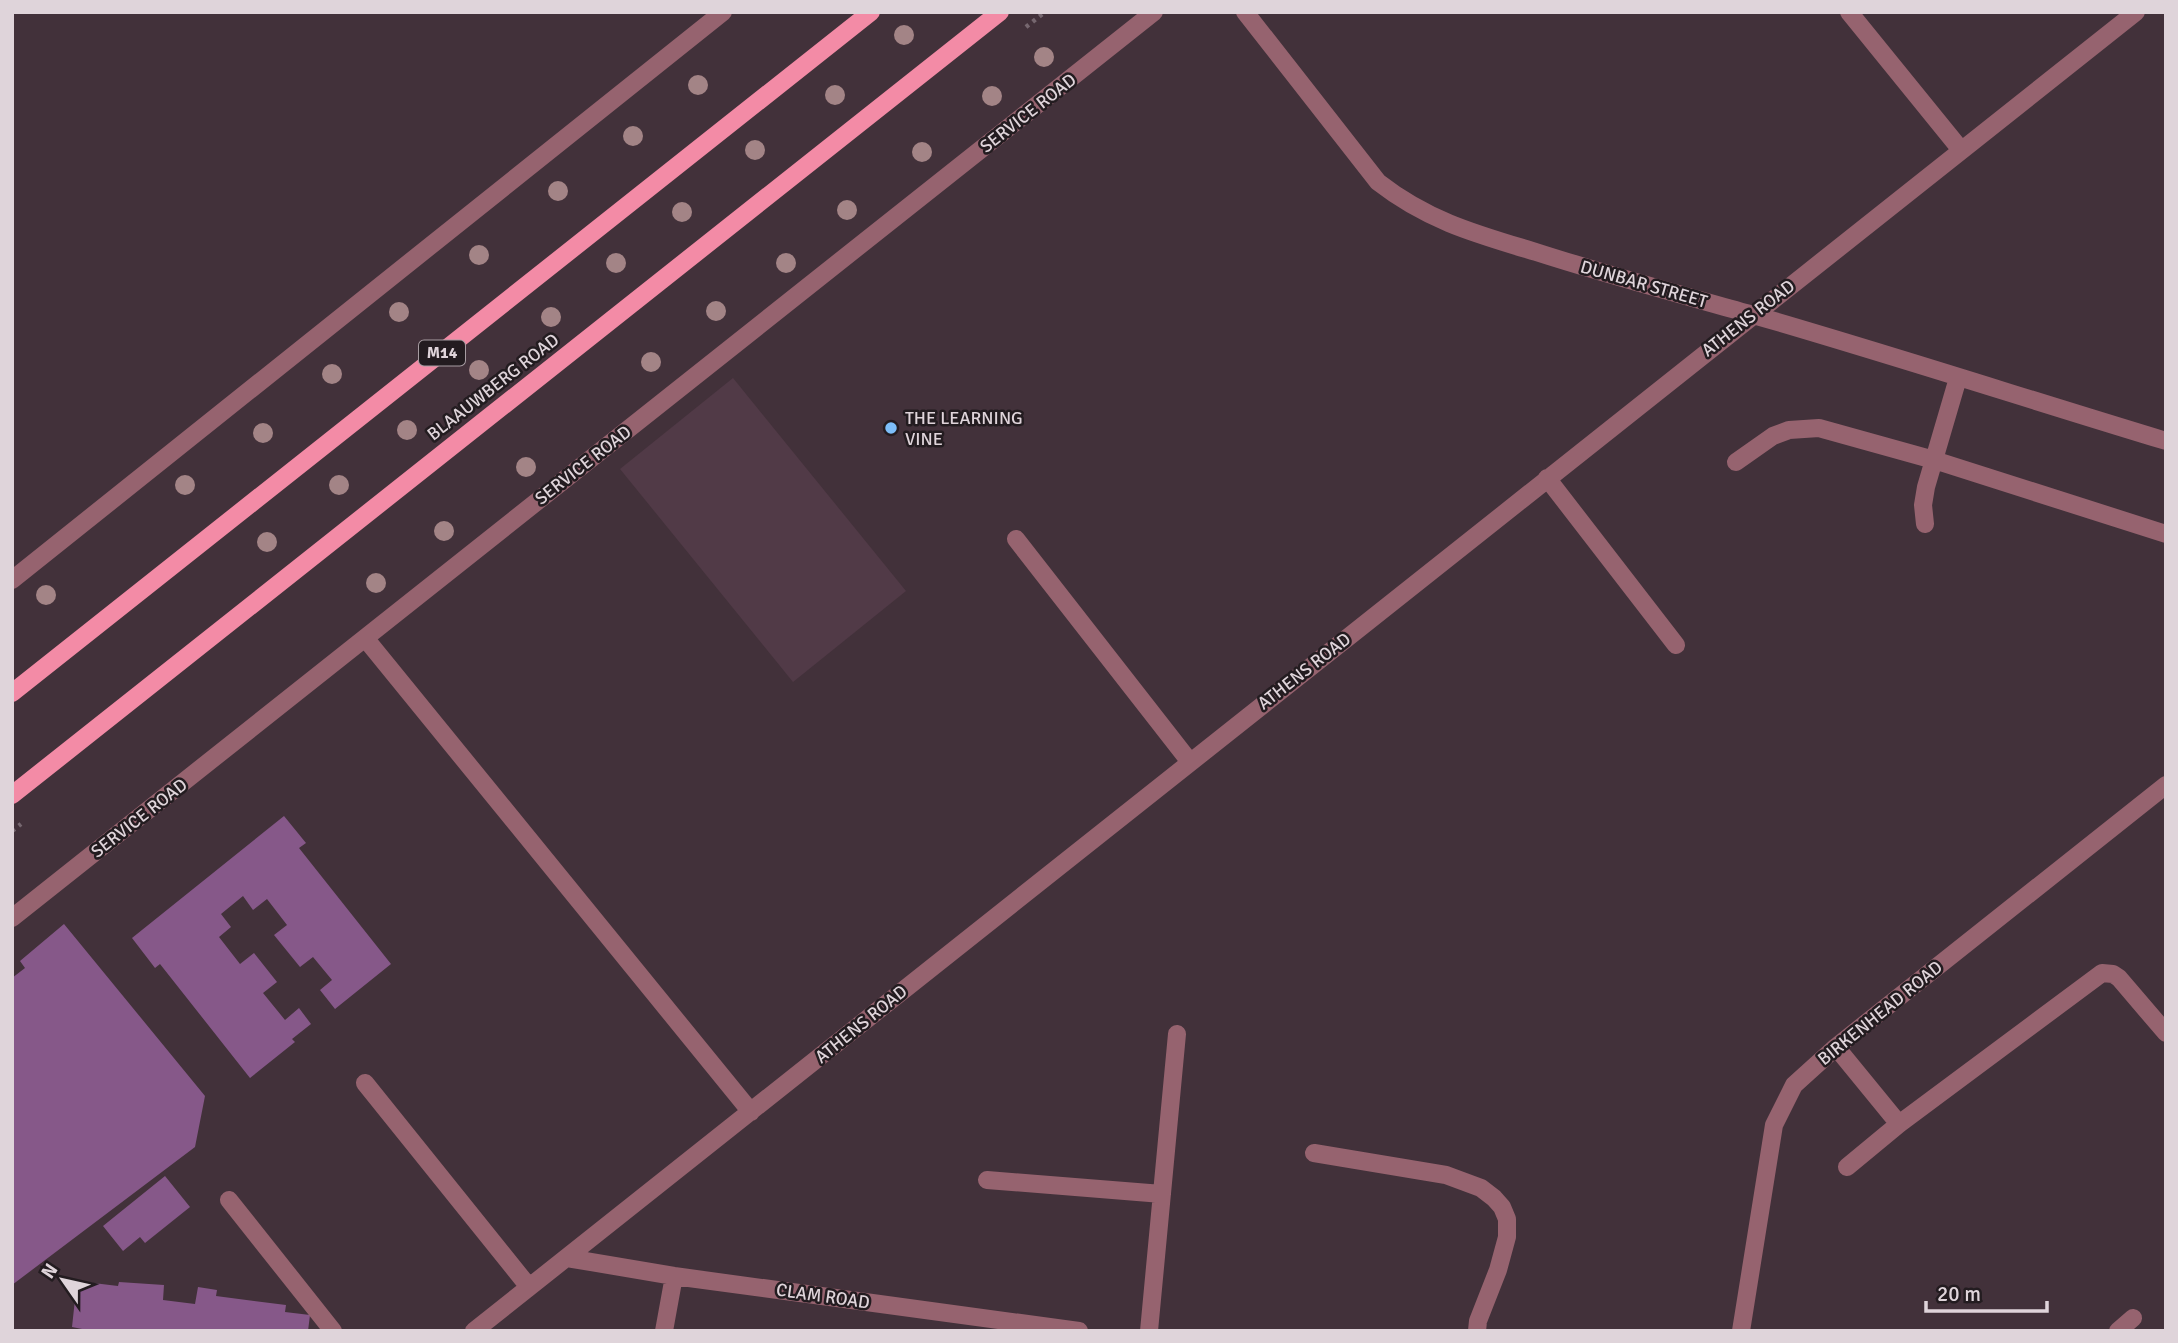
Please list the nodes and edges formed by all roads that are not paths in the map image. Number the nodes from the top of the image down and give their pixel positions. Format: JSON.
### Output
{"nodes":[{"id":1,"x":723,"y":12,"type":"edge"},
{"id":2,"x":871,"y":12,"type":"edge"},
{"id":3,"x":1000,"y":12,"type":"edge"},
{"id":4,"x":1154,"y":12,"type":"edge"},
{"id":5,"x":1245,"y":12,"type":"edge"},
{"id":6,"x":1849,"y":12,"type":"edge"},
{"id":7,"x":2136,"y":12,"type":"edge"},
{"id":8,"x":1961,"y":150,"type":"junction"},
{"id":9,"x":1752,"y":315,"type":"junction"},
{"id":10,"x":1958,"y":377,"type":"junction"},
{"id":11,"x":2166,"y":441,"type":"edge"},
{"id":12,"x":1934,"y":460,"type":"junction"},
{"id":13,"x":1736,"y":462,"type":"dead end"},
{"id":14,"x":1547,"y":478,"type":"junction"},
{"id":15,"x":1925,"y":524,"type":"dead end"},
{"id":16,"x":2166,"y":534,"type":"edge"},
{"id":17,"x":1016,"y":539,"type":"dead end"},
{"id":18,"x":12,"y":580,"type":"edge"},
{"id":19,"x":365,"y":638,"type":"junction"},
{"id":20,"x":1676,"y":645,"type":"dead end"},
{"id":21,"x":12,"y":693,"type":"edge"},
{"id":22,"x":1190,"y":762,"type":"junction"},
{"id":23,"x":2166,"y":785,"type":"edge"},
{"id":24,"x":12,"y":795,"type":"edge"},
{"id":25,"x":12,"y":918,"type":"edge"},
{"id":26,"x":2166,"y":1033,"type":"edge"},
{"id":27,"x":1177,"y":1034,"type":"dead end"},
{"id":28,"x":1836,"y":1047,"type":"junction"},
{"id":29,"x":365,"y":1083,"type":"dead end"},
{"id":30,"x":751,"y":1112,"type":"junction"},
{"id":31,"x":1899,"y":1124,"type":"junction"},
{"id":32,"x":1314,"y":1153,"type":"dead end"},
{"id":33,"x":1847,"y":1167,"type":"dead end"},
{"id":34,"x":987,"y":1180,"type":"dead end"},
{"id":35,"x":1162,"y":1194,"type":"junction"},
{"id":36,"x":229,"y":1200,"type":"dead end"},
{"id":37,"x":567,"y":1258,"type":"junction"},
{"id":38,"x":674,"y":1276,"type":"junction"},
{"id":39,"x":529,"y":1287,"type":"junction"},
{"id":40,"x":2133,"y":1318,"type":"dead end"},
{"id":41,"x":333,"y":1331,"type":"edge"},
{"id":42,"x":474,"y":1331,"type":"edge"},
{"id":43,"x":664,"y":1331,"type":"edge"},
{"id":44,"x":1079,"y":1331,"type":"edge"},
{"id":45,"x":1149,"y":1331,"type":"edge"},
{"id":46,"x":1477,"y":1331,"type":"edge"},
{"id":47,"x":1741,"y":1331,"type":"edge"},
{"id":48,"x":2118,"y":1331,"type":"edge"}],
"edges":[{"from":1,"to":18,"type":"street"},
{"from":2,"to":21,"type":"main road","number":"M14"},
{"from":3,"to":24,"type":"main road","name":"BLAAUWBERG ROAD"},
{"from":4,"to":19,"type":"street","name":"SERVICE ROAD"},
{"from":5,"to":9,"type":"street","name":"DUNBAR STREET"},
{"from":6,"to":8,"type":"street"},
{"from":7,"to":8,"type":"street","name":"ATHENS ROAD"},
{"from":8,"to":9,"type":"street","name":"ATHENS ROAD"},
{"from":9,"to":10,"type":"street","name":"DUNBAR STREET"},
{"from":9,"to":14,"type":"street","name":"ATHENS ROAD"},
{"from":10,"to":11,"type":"street","name":"DUNBAR STREET"},
{"from":10,"to":12,"type":"street"},
{"from":12,"to":13,"type":"street"},
{"from":12,"to":15,"type":"street"},
{"from":12,"to":16,"type":"street"},
{"from":14,"to":20,"type":"street"},
{"from":14,"to":22,"type":"street","name":"ATHENS ROAD"},
{"from":17,"to":22,"type":"street"},
{"from":19,"to":25,"type":"street","name":"SERVICE ROAD"},
{"from":19,"to":30,"type":"street"},
{"from":22,"to":30,"type":"street","name":"ATHENS ROAD"},
{"from":23,"to":28,"type":"street","name":"BIRKENHEAD ROAD"},
{"from":26,"to":31,"type":"street"},
{"from":27,"to":35,"type":"street"},
{"from":28,"to":31,"type":"street"},
{"from":28,"to":47,"type":"street","name":"BIRKENHEAD ROAD"},
{"from":29,"to":39,"type":"street"},
{"from":30,"to":37,"type":"street","name":"ATHENS ROAD"},
{"from":31,"to":33,"type":"street"},
{"from":32,"to":46,"type":"street"},
{"from":34,"to":35,"type":"street"},
{"from":35,"to":45,"type":"street"},
{"from":36,"to":41,"type":"street"},
{"from":37,"to":38,"type":"street","name":"CLAM ROAD"},
{"from":37,"to":39,"type":"street","name":"ATHENS ROAD"},
{"from":38,"to":43,"type":"street"},
{"from":38,"to":44,"type":"street","name":"CLAM ROAD"},
{"from":39,"to":42,"type":"street","name":"ATHENS ROAD"},
{"from":40,"to":48,"type":"street"}]}
